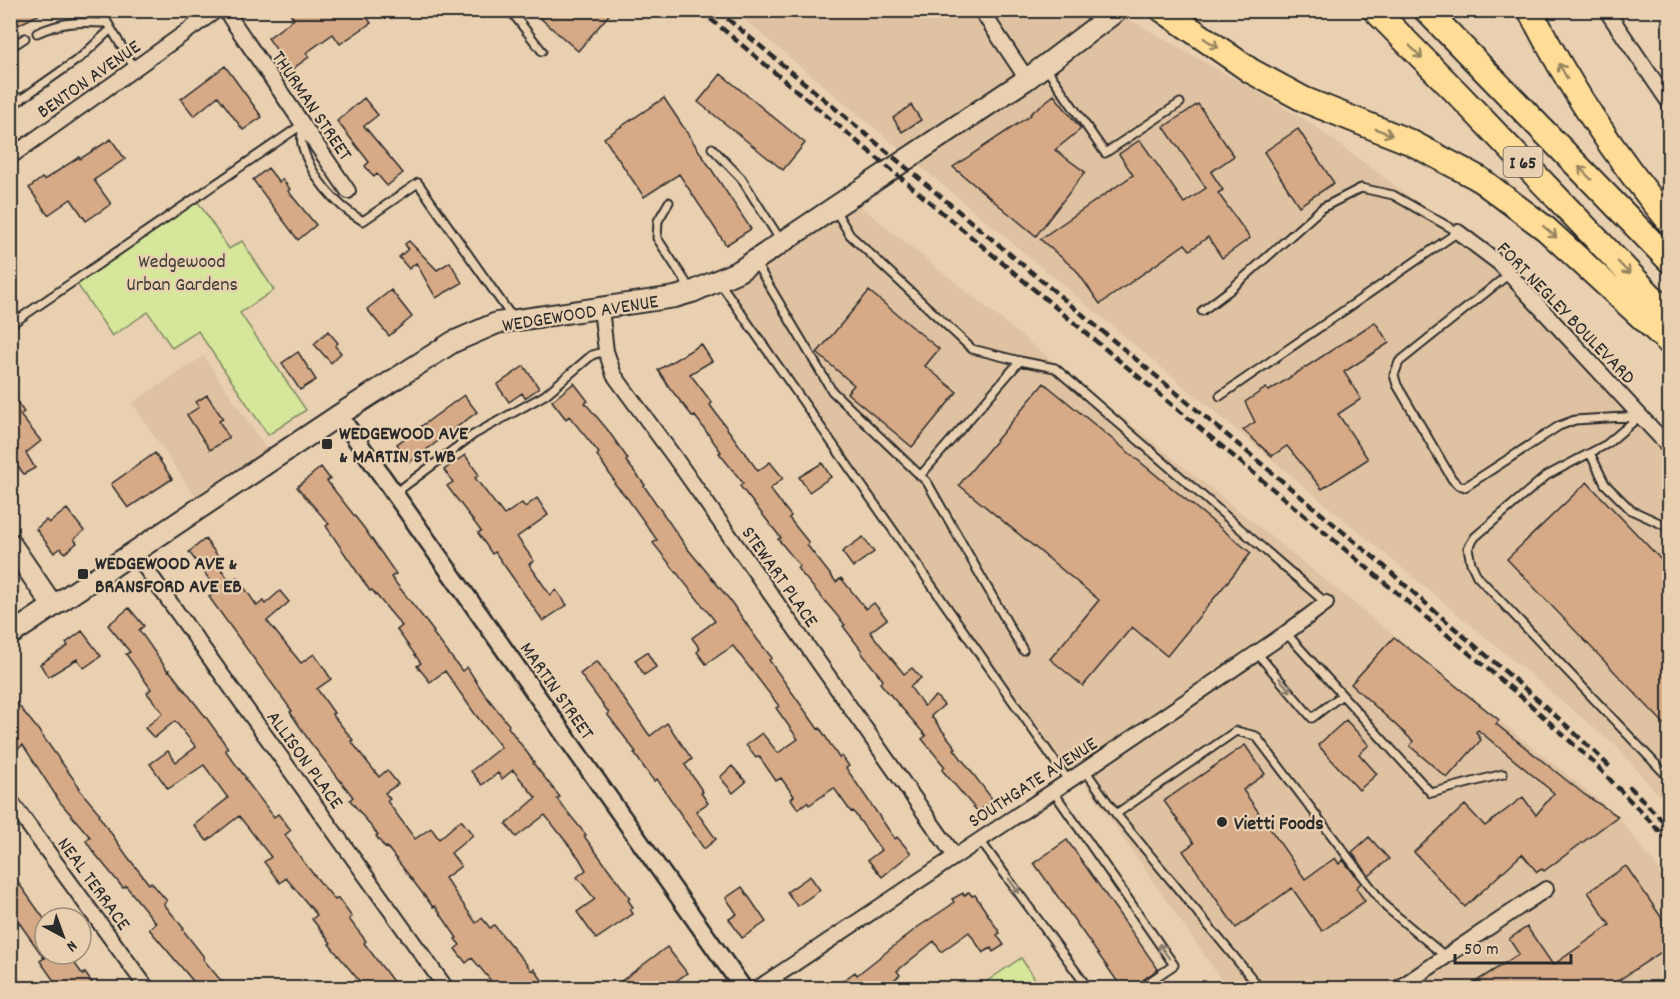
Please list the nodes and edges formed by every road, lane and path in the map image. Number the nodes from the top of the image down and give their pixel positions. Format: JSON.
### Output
{"nodes":[{"id":1,"x":100,"y":10,"type":"edge"},
{"id":2,"x":217,"y":10,"type":"edge"},
{"id":3,"x":225,"y":10,"type":"edge"},
{"id":4,"x":510,"y":10,"type":"edge"},
{"id":5,"x":981,"y":10,"type":"edge"},
{"id":6,"x":1118,"y":10,"type":"edge"},
{"id":7,"x":1163,"y":10,"type":"edge"},
{"id":8,"x":1375,"y":10,"type":"edge"},
{"id":9,"x":1426,"y":10,"type":"edge"},
{"id":10,"x":1530,"y":10,"type":"edge"},
{"id":11,"x":1606,"y":10,"type":"edge"},
{"id":12,"x":109,"y":26,"type":"junction"},
{"id":13,"x":37,"y":33,"type":"dead end"},
{"id":14,"x":25,"y":38,"type":"dead end"},
{"id":15,"x":10,"y":48,"type":"edge"},
{"id":16,"x":542,"y":51,"type":"dead end"},
{"id":17,"x":1045,"y":66,"type":"junction"},
{"id":18,"x":135,"y":69,"type":"junction"},
{"id":19,"x":1027,"y":80,"type":"junction"},
{"id":20,"x":10,"y":94,"type":"edge"},
{"id":21,"x":1668,"y":98,"type":"edge"},
{"id":22,"x":22,"y":99,"type":"junction"},
{"id":23,"x":1180,"y":104,"type":"dead end"},
{"id":24,"x":10,"y":107,"type":"edge"},
{"id":25,"x":303,"y":124,"type":"junction"},
{"id":26,"x":712,"y":148,"type":"dead end"},
{"id":27,"x":10,"y":157,"type":"edge"},
{"id":28,"x":348,"y":191,"type":"dead end"},
{"id":29,"x":669,"y":202,"type":"dead end"},
{"id":30,"x":834,"y":208,"type":"junction"},
{"id":31,"x":1670,"y":222,"type":"edge"},
{"id":32,"x":1458,"y":232,"type":"junction"},
{"id":33,"x":782,"y":243,"type":"junction"},
{"id":34,"x":1670,"y":261,"type":"edge"},
{"id":35,"x":755,"y":262,"type":"junction"},
{"id":36,"x":1509,"y":274,"type":"junction"},
{"id":37,"x":719,"y":281,"type":"junction"},
{"id":38,"x":692,"y":292,"type":"junction"},
{"id":39,"x":601,"y":309,"type":"junction"},
{"id":40,"x":1202,"y":311,"type":"dead end"},
{"id":41,"x":1670,"y":316,"type":"edge"},
{"id":42,"x":515,"y":321,"type":"junction"},
{"id":43,"x":10,"y":325,"type":"edge"},
{"id":44,"x":1670,"y":344,"type":"edge"},
{"id":45,"x":606,"y":351,"type":"junction"},
{"id":46,"x":1020,"y":362,"type":"junction"},
{"id":47,"x":1220,"y":396,"type":"dead end"},
{"id":48,"x":339,"y":415,"type":"junction"},
{"id":49,"x":1640,"y":416,"type":"junction"},
{"id":50,"x":1670,"y":448,"type":"edge"},
{"id":51,"x":1590,"y":453,"type":"junction"},
{"id":52,"x":920,"y":476,"type":"junction"},
{"id":53,"x":394,"y":494,"type":"junction"},
{"id":54,"x":1670,"y":530,"type":"edge"},
{"id":55,"x":10,"y":543,"type":"edge"},
{"id":56,"x":134,"y":552,"type":"junction"},
{"id":57,"x":1326,"y":603,"type":"joint"},
{"id":58,"x":53,"y":606,"type":"junction"},
{"id":59,"x":1286,"y":633,"type":"junction"},
{"id":60,"x":10,"y":635,"type":"edge"},
{"id":61,"x":1023,"y":650,"type":"dead end"},
{"id":62,"x":1257,"y":653,"type":"junction"},
{"id":63,"x":1342,"y":695,"type":"junction"},
{"id":64,"x":1085,"y":770,"type":"junction"},
{"id":65,"x":1503,"y":774,"type":"dead end"},
{"id":66,"x":1670,"y":778,"type":"edge"},
{"id":67,"x":1068,"y":780,"type":"junction"},
{"id":68,"x":1052,"y":791,"type":"junction"},
{"id":69,"x":10,"y":800,"type":"edge"},
{"id":70,"x":1116,"y":814,"type":"junction"},
{"id":71,"x":979,"y":839,"type":"junction"},
{"id":72,"x":954,"y":855,"type":"junction"},
{"id":73,"x":1546,"y":889,"type":"dead end"},
{"id":74,"x":1446,"y":957,"type":"junction"},
{"id":75,"x":147,"y":988,"type":"edge"},
{"id":76,"x":446,"y":988,"type":"edge"},
{"id":77,"x":743,"y":988,"type":"edge"},
{"id":78,"x":758,"y":988,"type":"edge"},
{"id":79,"x":1088,"y":988,"type":"edge"},
{"id":80,"x":1140,"y":988,"type":"edge"},
{"id":81,"x":1260,"y":988,"type":"edge"},
{"id":82,"x":1399,"y":988,"type":"edge"}],
"edges":[{"from":1,"to":12,"type":"lane"},
{"from":2,"to":18,"type":"street","name":"BENTON AVENUE"},
{"from":3,"to":25,"type":"street","name":"THURMAN STREET"},
{"from":4,"to":16,"type":"lane"},
{"from":5,"to":19,"type":"street"},
{"from":6,"to":17,"type":"main road","name":"WEDGEWOOD AVENUE"},
{"from":7,"to":44,"type":"highway","one_way":true},
{"from":8,"to":41,"type":"highway","number":"I 65","one_way":true},
{"from":34,"to":9,"type":"highway","number":"I 65","one_way":true},
{"from":31,"to":10,"type":"highway","one_way":true},
{"from":11,"to":21,"type":"street"},
{"from":12,"to":13,"type":"lane"},
{"from":12,"to":18,"type":"lane"},
{"from":12,"to":22,"type":"lane"},
{"from":14,"to":15,"type":"lane"},
{"from":17,"to":19,"type":"main road","name":"WEDGEWOOD AVENUE"},
{"from":17,"to":23,"type":"lane"},
{"from":18,"to":27,"type":"street","name":"BENTON AVENUE"},
{"from":19,"to":30,"type":"main road","name":"WEDGEWOOD AVENUE"},
{"from":20,"to":22,"type":"lane"},
{"from":22,"to":24,"type":"lane"},
{"from":25,"to":28,"type":"street","name":"THURMAN STREET"},
{"from":25,"to":42,"type":"lane"},
{"from":25,"to":43,"type":"lane"},
{"from":26,"to":33,"type":"lane"},
{"from":29,"to":38,"type":"lane"},
{"from":30,"to":33,"type":"main road","name":"WEDGEWOOD AVENUE"},
{"from":30,"to":46,"type":"lane"},
{"from":32,"to":36,"type":"street","name":"FORT NEGLEY BOULEVARD"},
{"from":32,"to":40,"type":"lane"},
{"from":32,"to":47,"type":"lane"},
{"from":33,"to":35,"type":"main road","name":"WEDGEWOOD AVENUE"},
{"from":35,"to":37,"type":"main road","name":"WEDGEWOOD AVENUE"},
{"from":35,"to":52,"type":"lane"},
{"from":36,"to":49,"type":"street","name":"FORT NEGLEY BOULEVARD"},
{"from":36,"to":49,"type":"lane"},
{"from":37,"to":38,"type":"main road","name":"WEDGEWOOD AVENUE"},
{"from":37,"to":67,"type":"lane"},
{"from":38,"to":39,"type":"main road","name":"WEDGEWOOD AVENUE"},
{"from":39,"to":42,"type":"main road","name":"WEDGEWOOD AVENUE"},
{"from":39,"to":45,"type":"street","name":"STEWART PLACE"},
{"from":42,"to":48,"type":"main road","name":"WEDGEWOOD AVENUE"},
{"from":45,"to":53,"type":"lane"},
{"from":45,"to":72,"type":"street","name":"STEWART PLACE"},
{"from":46,"to":52,"type":"lane"},
{"from":46,"to":57,"type":"lane"},
{"from":48,"to":53,"type":"street","name":"MARTIN STREET"},
{"from":48,"to":56,"type":"main road","name":"WEDGEWOOD AVENUE"},
{"from":49,"to":50,"type":"street","name":"FORT NEGLEY BOULEVARD"},
{"from":49,"to":51,"type":"lane"},
{"from":51,"to":54,"type":"lane"},
{"from":51,"to":66,"type":"lane"},
{"from":52,"to":61,"type":"lane"},
{"from":53,"to":77,"type":"street","name":"MARTIN STREET"},
{"from":55,"to":58,"type":"main road"},
{"from":56,"to":58,"type":"main road","name":"WEDGEWOOD AVENUE"},
{"from":56,"to":76,"type":"street","name":"ALLISON PLACE"},
{"from":57,"to":59,"type":"street","name":"SOUTHGATE AVENUE"},
{"from":58,"to":60,"type":"main road","name":"WEDGEWOOD AVENUE"},
{"from":59,"to":62,"type":"street","name":"SOUTHGATE AVENUE"},
{"from":59,"to":63,"type":"lane"},
{"from":62,"to":63,"type":"lane","one_way":true},
{"from":62,"to":64,"type":"street","name":"SOUTHGATE AVENUE"},
{"from":63,"to":65,"type":"lane"},
{"from":64,"to":67,"type":"street","name":"SOUTHGATE AVENUE"},
{"from":64,"to":70,"type":"lane"},
{"from":67,"to":68,"type":"street","name":"SOUTHGATE AVENUE"},
{"from":68,"to":71,"type":"street","name":"SOUTHGATE AVENUE"},
{"from":80,"to":68,"type":"lane","one_way":true},
{"from":69,"to":75,"type":"street","name":"NEAL TERRACE"},
{"from":70,"to":74,"type":"lane"},
{"from":70,"to":81,"type":"lane"},
{"from":71,"to":72,"type":"street","name":"SOUTHGATE AVENUE"},
{"from":71,"to":79,"type":"lane","one_way":true},
{"from":72,"to":78,"type":"street","name":"SOUTHGATE AVENUE"},
{"from":73,"to":74,"type":"street"},
{"from":74,"to":82,"type":"street"}]}
